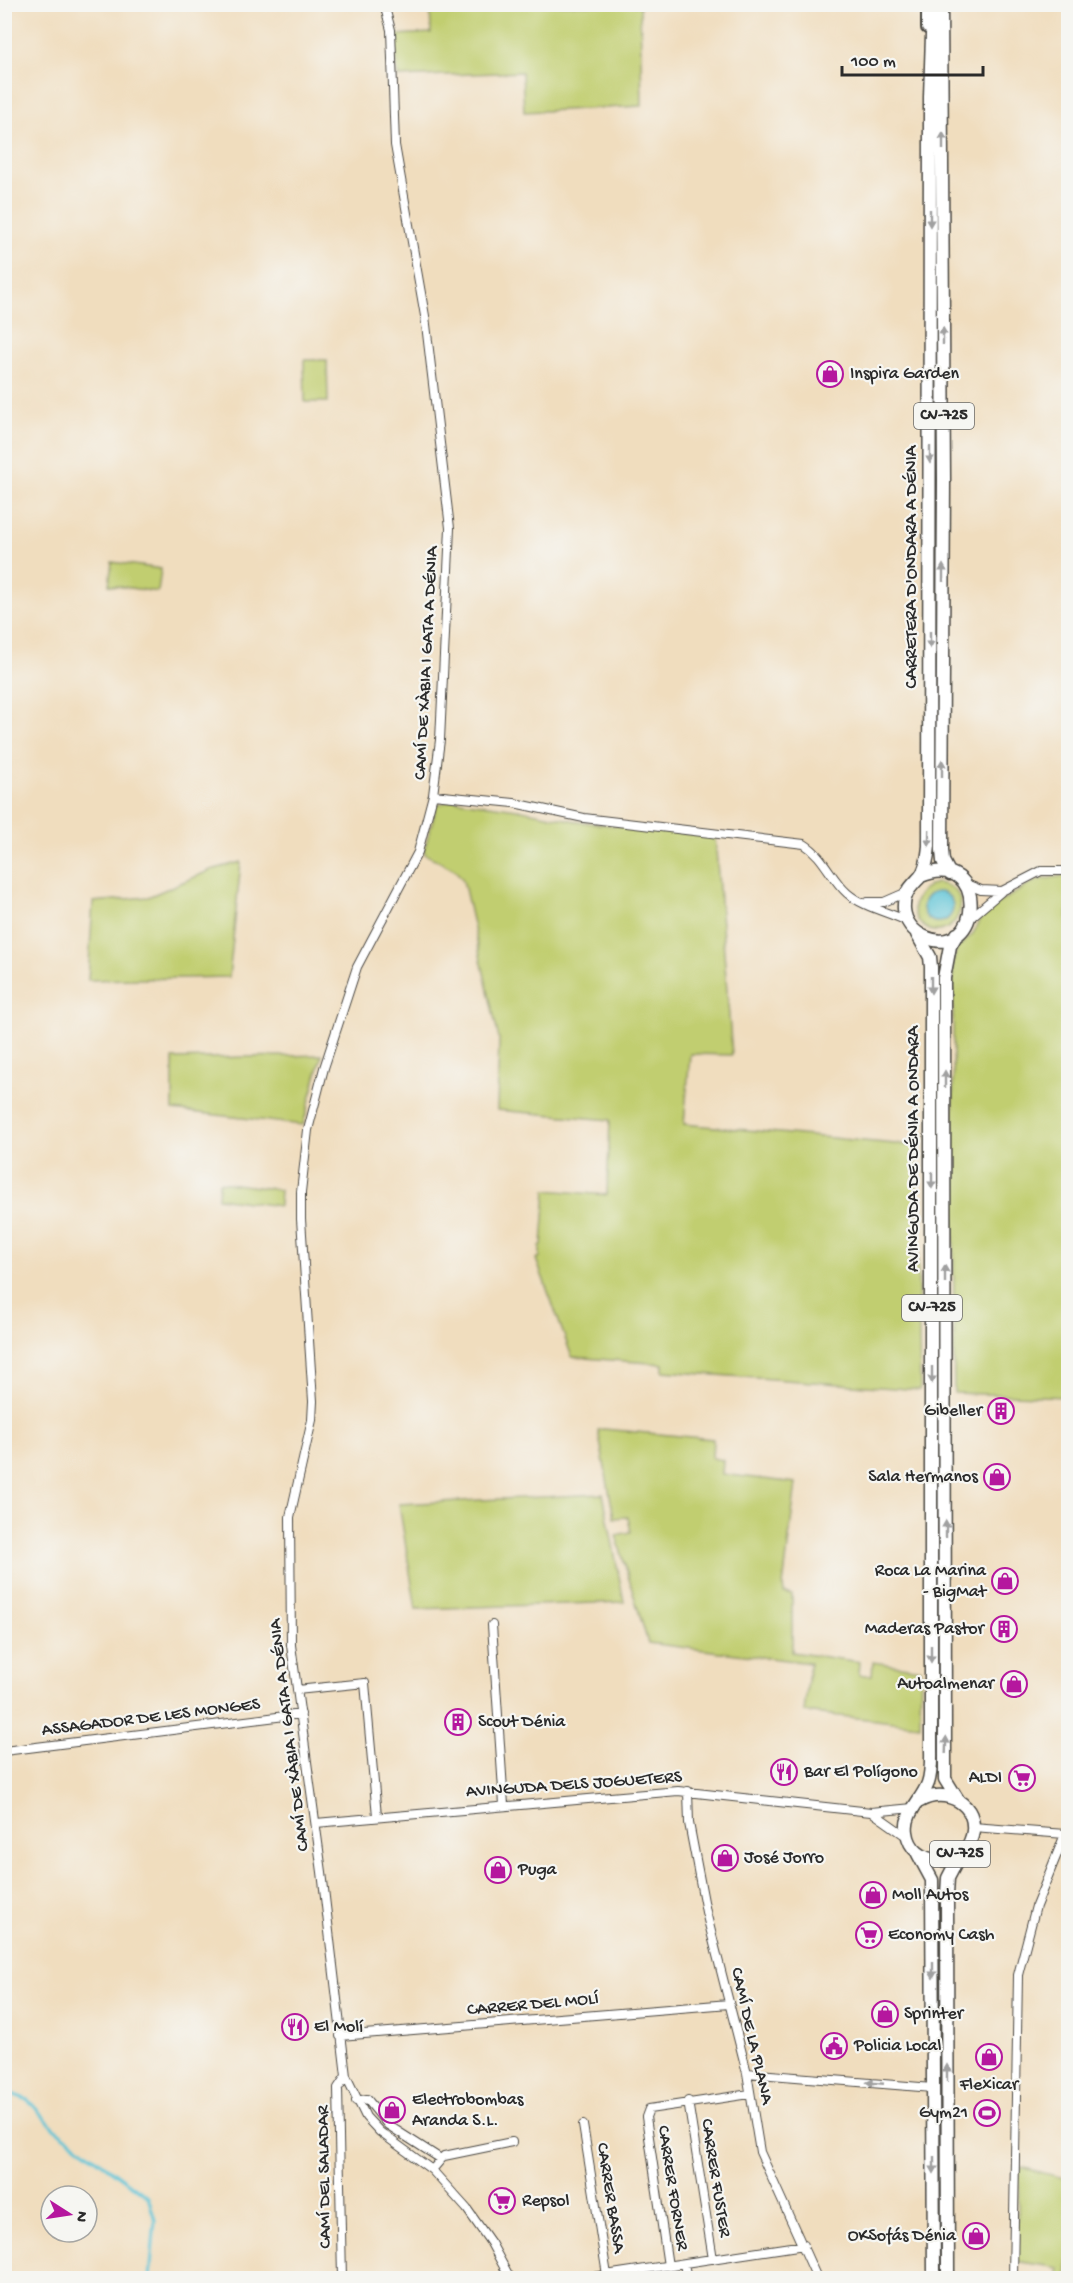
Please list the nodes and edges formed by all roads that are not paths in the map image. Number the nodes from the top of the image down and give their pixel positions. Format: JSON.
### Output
{"nodes":[{"id":1,"x":384,"y":4,"type":"edge"},
{"id":2,"x":927,"y":4,"type":"edge"},
{"id":3,"x":933,"y":4,"type":"edge"},
{"id":4,"x":941,"y":4,"type":"edge"},
{"id":5,"x":930,"y":97,"type":"junction"},
{"id":6,"x":433,"y":795,"type":"junction"},
{"id":7,"x":1068,"y":871,"type":"edge"},
{"id":8,"x":950,"y":874,"type":"junction"},
{"id":9,"x":921,"y":876,"type":"junction"},
{"id":10,"x":964,"y":884,"type":"junction"},
{"id":11,"x":1002,"y":891,"type":"junction"},
{"id":12,"x":907,"y":892,"type":"junction"},
{"id":13,"x":861,"y":902,"type":"junction"},
{"id":14,"x":969,"y":919,"type":"junction"},
{"id":15,"x":911,"y":926,"type":"junction"},
{"id":16,"x":958,"y":934,"type":"junction"},
{"id":17,"x":492,"y":1625,"type":"dead end"},
{"id":18,"x":297,"y":1690,"type":"junction"},
{"id":19,"x":300,"y":1714,"type":"junction"},
{"id":20,"x":4,"y":1751,"type":"edge"},
{"id":21,"x":688,"y":1791,"type":"junction"},
{"id":22,"x":958,"y":1800,"type":"junction"},
{"id":23,"x":504,"y":1805,"type":"junction"},
{"id":24,"x":916,"y":1805,"type":"junction"},
{"id":25,"x":871,"y":1812,"type":"junction"},
{"id":26,"x":376,"y":1816,"type":"junction"},
{"id":27,"x":316,"y":1823,"type":"junction"},
{"id":28,"x":973,"y":1827,"type":"junction"},
{"id":29,"x":1067,"y":1830,"type":"edge"},
{"id":30,"x":908,"y":1838,"type":"junction"},
{"id":31,"x":917,"y":1853,"type":"junction"},
{"id":32,"x":960,"y":1855,"type":"junction"},
{"id":33,"x":729,"y":2004,"type":"junction"},
{"id":34,"x":340,"y":2036,"type":"junction"},
{"id":35,"x":747,"y":2073,"type":"junction"},
{"id":36,"x":346,"y":2076,"type":"junction"},
{"id":37,"x":933,"y":2088,"type":"junction"},
{"id":38,"x":750,"y":2094,"type":"junction"},
{"id":39,"x":356,"y":2101,"type":"junction"},
{"id":40,"x":688,"y":2101,"type":"junction"},
{"id":41,"x":583,"y":2125,"type":"dead end"},
{"id":42,"x":512,"y":2142,"type":"dead end"},
{"id":43,"x":441,"y":2159,"type":"junction"},
{"id":44,"x":432,"y":2170,"type":"junction"},
{"id":45,"x":804,"y":2246,"type":"junction"},
{"id":46,"x":713,"y":2259,"type":"junction"},
{"id":47,"x":684,"y":2264,"type":"junction"},
{"id":48,"x":669,"y":2266,"type":"junction"},
{"id":49,"x":607,"y":2275,"type":"junction"},
{"id":50,"x":342,"y":2278,"type":"edge"},
{"id":51,"x":510,"y":2278,"type":"edge"},
{"id":52,"x":586,"y":2278,"type":"edge"},
{"id":53,"x":687,"y":2278,"type":"edge"},
{"id":54,"x":817,"y":2278,"type":"edge"},
{"id":55,"x":934,"y":2278,"type":"edge"},
{"id":56,"x":948,"y":2278,"type":"edge"},
{"id":57,"x":1013,"y":2278,"type":"edge"}],
"edges":[{"from":1,"to":6,"type":"street","name":"CAMÍ DE XÀBIA I GATA A DÉNIA"},
{"from":2,"to":5,"type":"street"},
{"from":3,"to":5,"type":"main road","name":"CARRETERA D'ONDARA A DÉNIA","number":"CV-725"},
{"from":8,"to":4,"type":"main road","name":"CARRETERA D'ONDARA A DÉNIA","number":"CV-725","one_way":true},
{"from":5,"to":9,"type":"main road","name":"CARRETERA D'ONDARA A DÉNIA","number":"CV-725","one_way":true},
{"from":6,"to":13,"type":"street"},
{"from":6,"to":18,"type":"street","name":"CAMÍ DE XÀBIA I GATA A DÉNIA"},
{"from":7,"to":11,"type":"street"},
{"from":8,"to":9,"type":"main road"},
{"from":8,"to":10,"type":"main road"},
{"from":9,"to":12,"type":"main road","number":"CV-725"},
{"from":10,"to":11,"type":"street"},
{"from":10,"to":14,"type":"main road"},
{"from":11,"to":14,"type":"street"},
{"from":12,"to":13,"type":"street"},
{"from":12,"to":15,"type":"main road"},
{"from":13,"to":15,"type":"street"},
{"from":14,"to":16,"type":"main road","number":"CV-725"},
{"from":15,"to":16,"type":"main road"},
{"from":15,"to":24,"type":"main road","name":"AVINGUDA DE DÉNIA A ONDARA","number":"CV-725","one_way":true},
{"from":22,"to":16,"type":"main road","name":"AVINGUDA DE DÉNIA A ONDARA","number":"CV-725","one_way":true},
{"from":17,"to":23,"type":"street"},
{"from":18,"to":19,"type":"street","name":"CAMÍ DE XÀBIA I GATA A DÉNIA"},
{"from":18,"to":26,"type":"street"},
{"from":19,"to":20,"type":"street","name":"ASSAGADOR DE LES MONGES"},
{"from":19,"to":27,"type":"street","name":"CAMÍ DE XÀBIA I GATA A DÉNIA"},
{"from":21,"to":23,"type":"street","name":"AVINGUDA DELS JOGUETERS"},
{"from":21,"to":25,"type":"street","name":"AVINGUDA DELS JOGUETERS"},
{"from":21,"to":33,"type":"street","name":"CAMÍ DE LA PLANA"},
{"from":22,"to":24,"type":"main road"},
{"from":22,"to":28,"type":"main road","number":"CV-725"},
{"from":23,"to":26,"type":"street","name":"AVINGUDA DELS JOGUETERS"},
{"from":24,"to":25,"type":"street","name":"AVINGUDA DELS JOGUETERS"},
{"from":24,"to":30,"type":"main road","number":"CV-725"},
{"from":25,"to":30,"type":"street","name":"AVINGUDA DELS JOGUETERS"},
{"from":26,"to":27,"type":"street","name":"AVINGUDA DELS JOGUETERS"},
{"from":27,"to":34,"type":"street","name":"CAMÍ DE XÀBIA I GATA A DÉNIA"},
{"from":28,"to":29,"type":"street"},
{"from":28,"to":32,"type":"main road","number":"CV-725"},
{"from":29,"to":57,"type":"street"},
{"from":30,"to":31,"type":"main road","number":"CV-725"},
{"from":31,"to":32,"type":"main road","number":"CV-725"},
{"from":31,"to":37,"type":"main road","number":"CV-725","one_way":true},
{"from":56,"to":32,"type":"main road","number":"CV-725","one_way":true},
{"from":33,"to":34,"type":"street","name":"CARRER DEL MOLÍ"},
{"from":33,"to":35,"type":"street","name":"CAMÍ DE LA PLANA"},
{"from":34,"to":36,"type":"street","name":"CAMÍ DE XÀBIA I GATA A DÉNIA"},
{"from":37,"to":35,"type":"street","one_way":true},
{"from":35,"to":38,"type":"street","name":"CAMÍ DE LA PLANA"},
{"from":36,"to":39,"type":"street","name":"CAMÍ DE XÀBIA I GATA A DÉNIA"},
{"from":36,"to":50,"type":"street","name":"CAMÍ DEL SALADAR"},
{"from":37,"to":55,"type":"main road","number":"CV-725","one_way":true},
{"from":38,"to":40,"type":"street","name":"CARRER FORNER"},
{"from":38,"to":45,"type":"street","name":"CAMÍ DE LA PLANA"},
{"from":39,"to":43,"type":"street"},
{"from":39,"to":44,"type":"street","name":"CAMÍ DE XÀBIA I GATA A DÉNIA"},
{"from":40,"to":46,"type":"street","name":"CARRER FUSTER"},
{"from":40,"to":48,"type":"street","name":"CARRER FORNER"},
{"from":41,"to":49,"type":"street","name":"CARRER BASSA"},
{"from":42,"to":43,"type":"street"},
{"from":43,"to":44,"type":"street"},
{"from":44,"to":51,"type":"street","name":"CAMÍ DE XÀBIA I GATA A DÉNIA"},
{"from":45,"to":46,"type":"street"},
{"from":45,"to":54,"type":"street","name":"CAMÍ DE LA PLANA"},
{"from":46,"to":47,"type":"street"},
{"from":47,"to":48,"type":"street"},
{"from":47,"to":53,"type":"street"},
{"from":48,"to":49,"type":"street"},
{"from":49,"to":52,"type":"street"}]}
